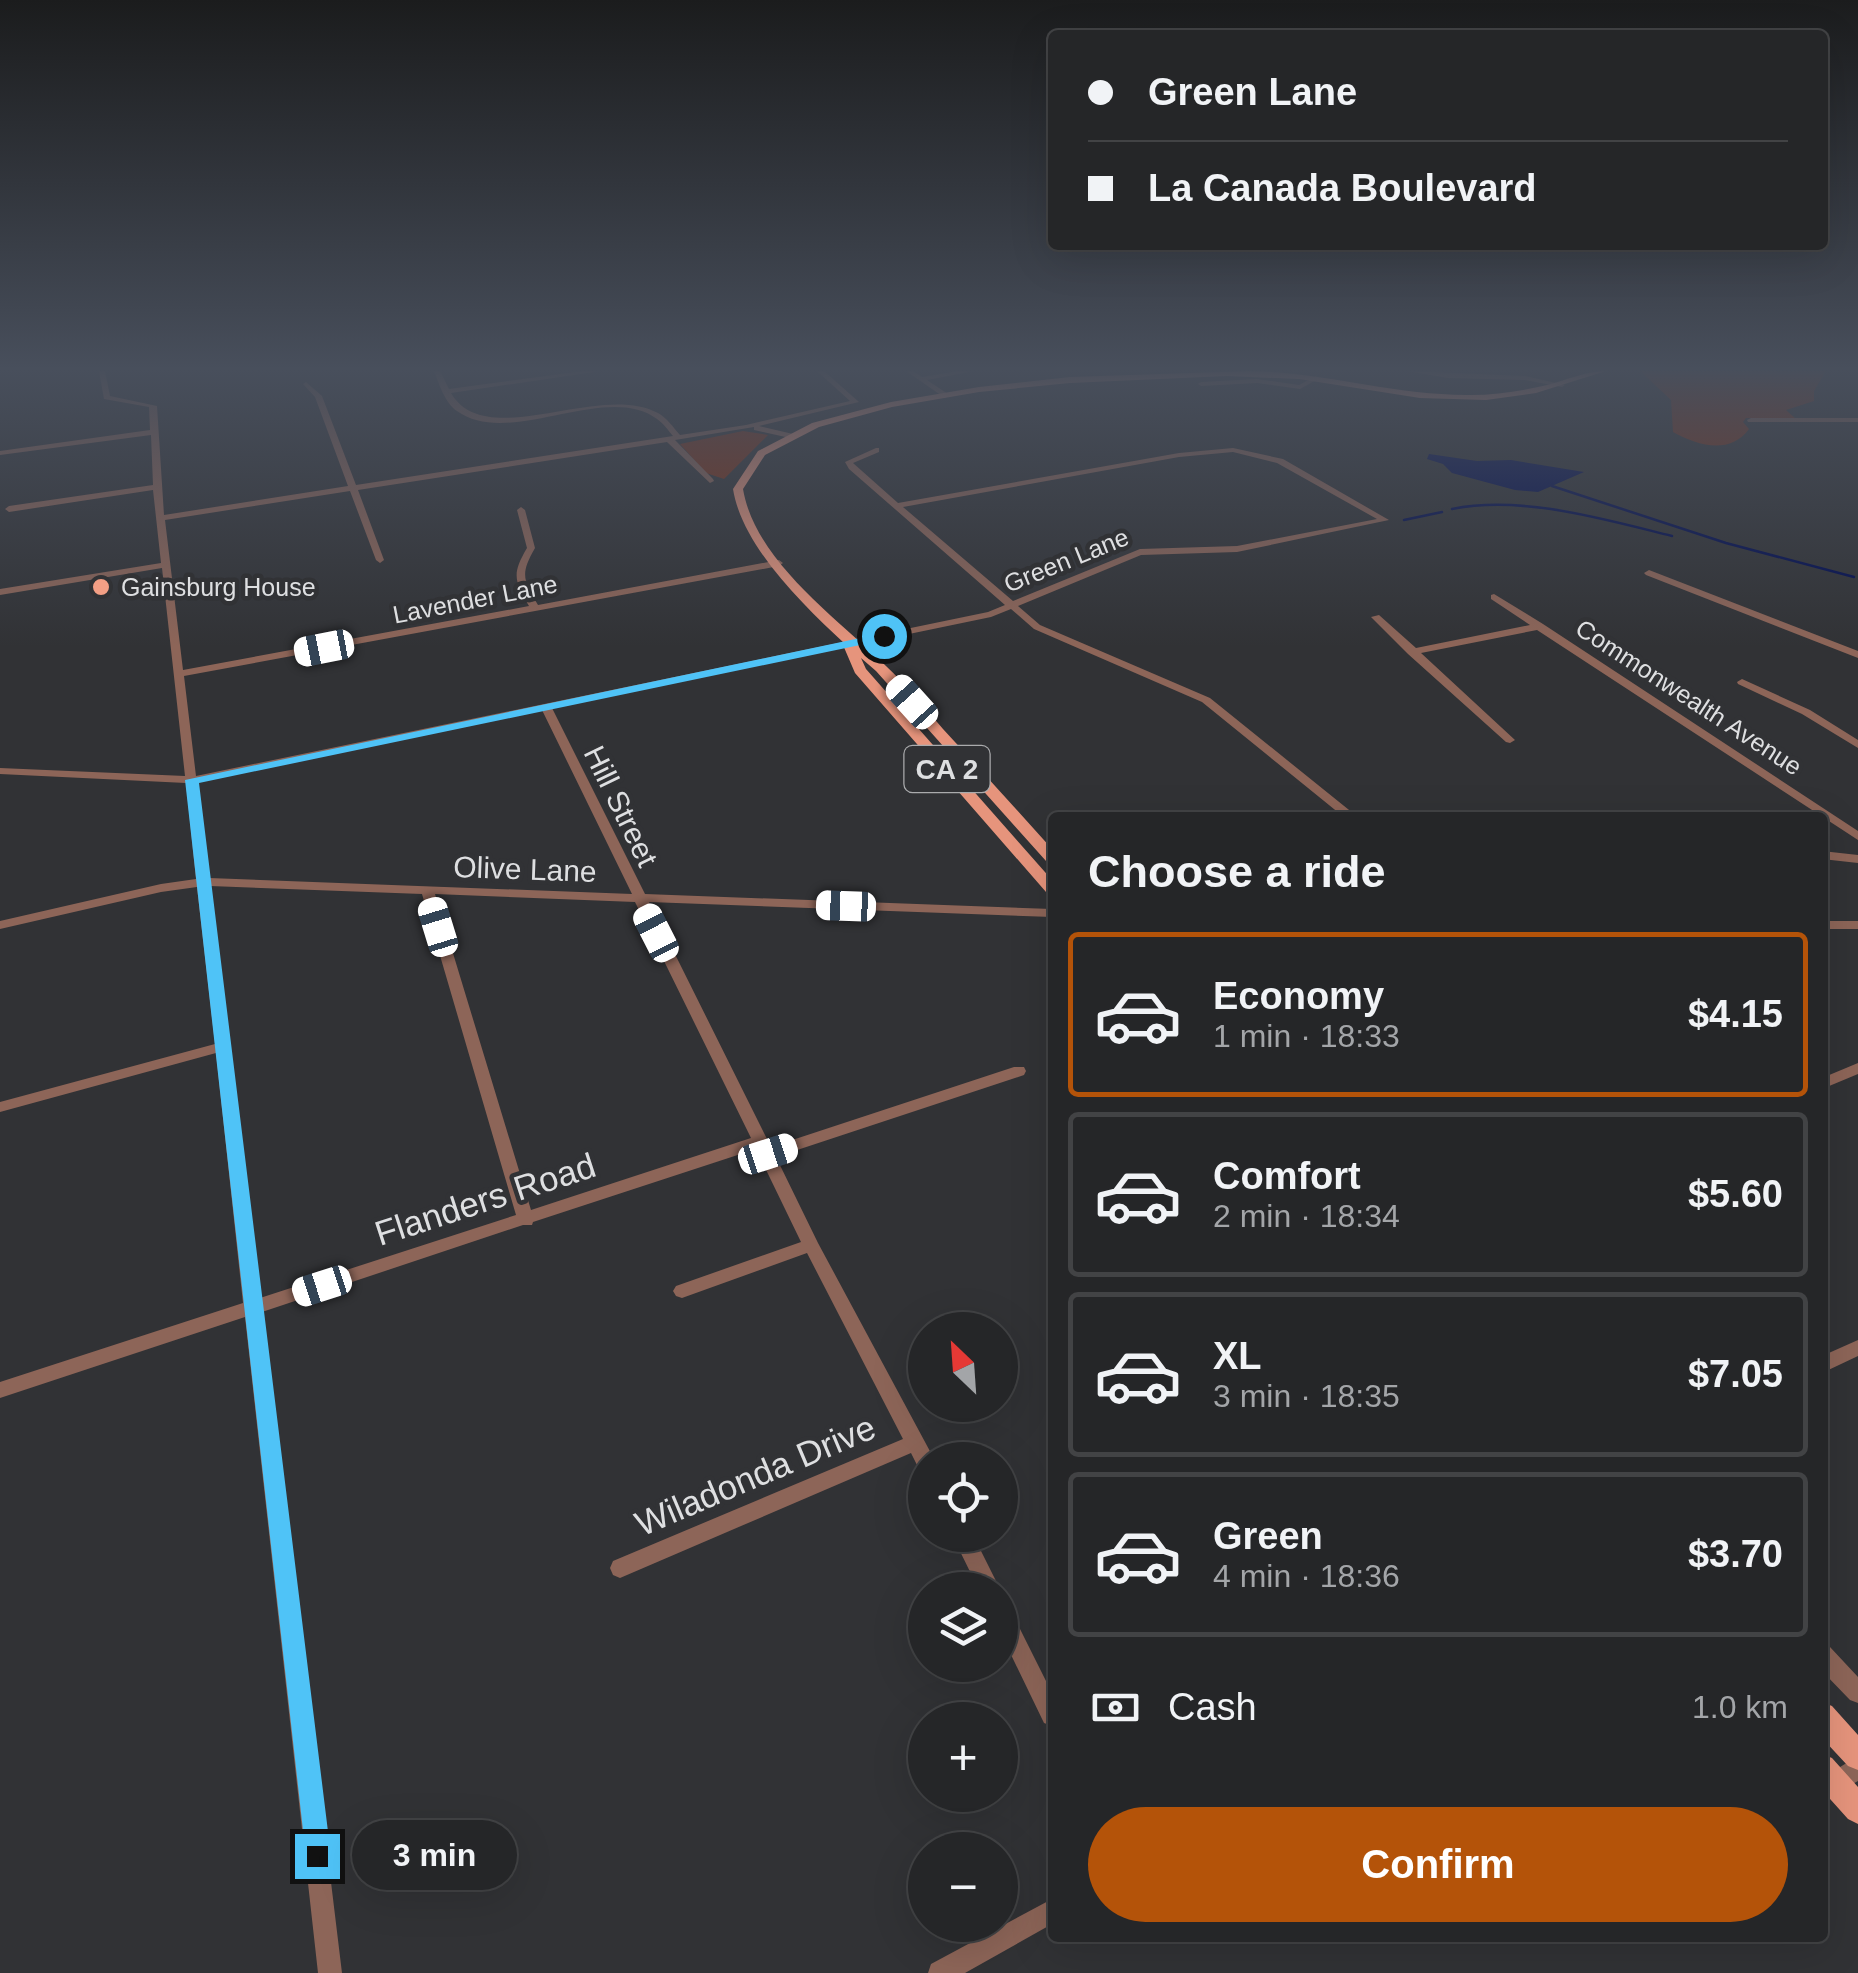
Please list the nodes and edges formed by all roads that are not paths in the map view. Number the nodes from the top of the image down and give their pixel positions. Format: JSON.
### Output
{"nodes":[{"id":1,"x":156,"y":463,"type":"edge"},
{"id":2,"x":344,"y":463,"type":"edge"},
{"id":3,"x":514,"y":463,"type":"edge"},
{"id":4,"x":695,"y":463,"type":"edge"},
{"id":5,"x":752,"y":463,"type":"edge"},
{"id":6,"x":851,"y":463,"type":"edge"},
{"id":7,"x":1133,"y":463,"type":"edge"},
{"id":8,"x":1283,"y":463,"type":"edge"},
{"id":9,"x":710,"y":482,"type":"dead end"},
{"id":10,"x":157,"y":487,"type":"junction"},
{"id":11,"x":354,"y":488,"type":"junction"},
{"id":12,"x":898,"y":505,"type":"junction"},
{"id":13,"x":9,"y":509,"type":"dead end"},
{"id":14,"x":521,"y":510,"type":"dead end"},
{"id":15,"x":161,"y":518,"type":"junction"},
{"id":16,"x":1385,"y":520,"type":"joint"},
{"id":17,"x":380,"y":560,"type":"dead end"},
{"id":18,"x":779,"y":563,"type":"junction"},
{"id":19,"x":166,"y":565,"type":"junction"},
{"id":20,"x":1649,"y":573,"type":"dead end"},
{"id":21,"x":0,"y":592,"type":"edge"},
{"id":22,"x":1494,"y":597,"type":"dead end"},
{"id":23,"x":534,"y":608,"type":"junction"},
{"id":24,"x":1012,"y":608,"type":"junction"},
{"id":25,"x":1376,"y":616,"type":"dead end"},
{"id":26,"x":1540,"y":626,"type":"junction"},
{"id":27,"x":849,"y":644,"type":"junction"},
{"id":28,"x":1412,"y":652,"type":"junction"},
{"id":29,"x":1858,"y":655,"type":"edge"},
{"id":30,"x":180,"y":674,"type":"junction"},
{"id":31,"x":1742,"y":682,"type":"dead end"},
{"id":32,"x":546,"y":707,"type":"junction"},
{"id":33,"x":1510,"y":740,"type":"dead end"},
{"id":34,"x":1858,"y":745,"type":"edge"},
{"id":35,"x":0,"y":771,"type":"edge"},
{"id":36,"x":192,"y":780,"type":"junction"},
{"id":37,"x":1345,"y":812,"type":"edge"},
{"id":38,"x":1822,"y":812,"type":"edge"},
{"id":39,"x":1828,"y":816,"type":"edge"},
{"id":40,"x":1858,"y":836,"type":"edge"},
{"id":41,"x":1048,"y":854,"type":"edge"},
{"id":42,"x":1828,"y":856,"type":"edge"},
{"id":43,"x":1858,"y":859,"type":"edge"},
{"id":44,"x":204,"y":882,"type":"junction"},
{"id":45,"x":1048,"y":884,"type":"edge"},
{"id":46,"x":427,"y":890,"type":"junction"},
{"id":47,"x":638,"y":898,"type":"junction"},
{"id":48,"x":1048,"y":913,"type":"edge"},
{"id":49,"x":1858,"y":924,"type":"edge"},
{"id":50,"x":0,"y":925,"type":"edge"},
{"id":51,"x":1828,"y":925,"type":"edge"},
{"id":52,"x":224,"y":1046,"type":"junction"},
{"id":53,"x":1858,"y":1068,"type":"edge"},
{"id":54,"x":1019,"y":1072,"type":"dead end"},
{"id":55,"x":1828,"y":1081,"type":"edge"},
{"id":56,"x":0,"y":1107,"type":"edge"},
{"id":57,"x":764,"y":1148,"type":"junction"},
{"id":58,"x":526,"y":1220,"type":"junction"},
{"id":59,"x":811,"y":1245,"type":"junction"},
{"id":60,"x":682,"y":1292,"type":"dead end"},
{"id":61,"x":254,"y":1308,"type":"junction"},
{"id":62,"x":1858,"y":1348,"type":"edge"},
{"id":63,"x":1828,"y":1363,"type":"edge"},
{"id":64,"x":0,"y":1390,"type":"edge"},
{"id":65,"x":915,"y":1442,"type":"edge"},
{"id":66,"x":908,"y":1456,"type":"edge"},
{"id":67,"x":620,"y":1568,"type":"dead end"},
{"id":68,"x":1018,"y":1646,"type":"edge"},
{"id":69,"x":1828,"y":1661,"type":"edge"},
{"id":70,"x":1858,"y":1692,"type":"edge"},
{"id":71,"x":1048,"y":1707,"type":"edge"},
{"id":72,"x":1828,"y":1723,"type":"edge"},
{"id":73,"x":1858,"y":1756,"type":"edge"},
{"id":74,"x":1838,"y":1773,"type":"edge"},
{"id":75,"x":1858,"y":1809,"type":"edge"},
{"id":76,"x":1048,"y":1913,"type":"edge"},
{"id":77,"x":330,"y":1973,"type":"edge"},
{"id":78,"x":940,"y":1973,"type":"edge"}],
"edges":[{"from":1,"to":10,"type":"street"},
{"from":2,"to":11,"type":"street"},
{"from":3,"to":11,"type":"street"},
{"from":4,"to":9,"type":"street"},
{"from":5,"to":18,"type":"main road","number":"CA 2"},
{"from":6,"to":12,"type":"street"},
{"from":7,"to":12,"type":"street"},
{"from":8,"to":16,"type":"street"},
{"from":10,"to":13,"type":"street"},
{"from":10,"to":15,"type":"street"},
{"from":11,"to":15,"type":"street"},
{"from":11,"to":17,"type":"street"},
{"from":12,"to":24,"type":"street"},
{"from":14,"to":23,"type":"street"},
{"from":15,"to":19,"type":"street"},
{"from":16,"to":24,"type":"street","name":"Green Lane"},
{"from":18,"to":23,"type":"street","name":"Lavender Lane"},
{"from":18,"to":27,"type":"main road","number":"CA 2"},
{"from":19,"to":21,"type":"street"},
{"from":19,"to":30,"type":"street"},
{"from":20,"to":29,"type":"street"},
{"from":22,"to":26,"type":"street","name":"Commonwealth Avenue"},
{"from":23,"to":30,"type":"street","name":"Lavender Lane"},
{"from":24,"to":27,"type":"street","name":"Green Lane"},
{"from":24,"to":37,"type":"street"},
{"from":25,"to":28,"type":"street"},
{"from":26,"to":28,"type":"street"},
{"from":26,"to":38,"type":"street","name":"Commonwealth Avenue"},
{"from":27,"to":32,"type":"street","name":"Green Lane"},
{"from":27,"to":41,"type":"main road","number":"CA 2"},
{"from":27,"to":45,"type":"main road","number":"CA 2"},
{"from":28,"to":33,"type":"street"},
{"from":30,"to":36,"type":"street"},
{"from":31,"to":34,"type":"street"},
{"from":32,"to":36,"type":"street","name":"Green Lane"},
{"from":32,"to":47,"type":"street","name":"Hill Street"},
{"from":35,"to":36,"type":"street","name":"Green Lane"},
{"from":36,"to":44,"type":"street"},
{"from":39,"to":40,"type":"street","name":"Commonwealth Avenue"},
{"from":42,"to":43,"type":"street"},
{"from":44,"to":46,"type":"street","name":"Olive Lane"},
{"from":44,"to":50,"type":"street","name":"Olive Lane"},
{"from":44,"to":52,"type":"street"},
{"from":46,"to":47,"type":"street","name":"Olive Lane"},
{"from":46,"to":58,"type":"street"},
{"from":47,"to":48,"type":"street","name":"Olive Lane"},
{"from":47,"to":57,"type":"street","name":"Hill Street"},
{"from":49,"to":51,"type":"street"},
{"from":52,"to":56,"type":"street"},
{"from":52,"to":61,"type":"street"},
{"from":53,"to":55,"type":"street"},
{"from":54,"to":57,"type":"street","name":"Flanders Road"},
{"from":57,"to":58,"type":"street","name":"Flanders Road"},
{"from":57,"to":59,"type":"street","name":"Hill Street"},
{"from":58,"to":61,"type":"street","name":"Flanders Road"},
{"from":59,"to":60,"type":"street"},
{"from":59,"to":65,"type":"street","name":"Hill Street"},
{"from":61,"to":64,"type":"street","name":"Flanders Road"},
{"from":61,"to":77,"type":"street"},
{"from":62,"to":63,"type":"street"},
{"from":66,"to":67,"type":"street","name":"Wiladonda Drive"},
{"from":68,"to":71,"type":"street"},
{"from":69,"to":70,"type":"street"},
{"from":72,"to":73,"type":"main road"},
{"from":74,"to":75,"type":"main road"},
{"from":76,"to":78,"type":"street"}]}
